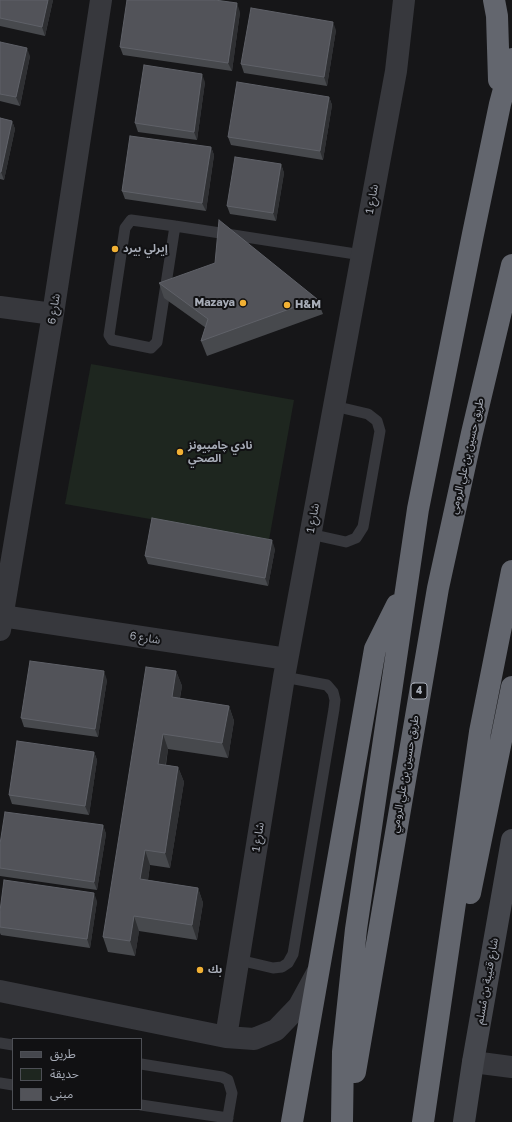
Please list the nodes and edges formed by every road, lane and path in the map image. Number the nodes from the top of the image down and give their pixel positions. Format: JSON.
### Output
{"nodes":[{"id":1,"x":101,"y":0,"type":"edge"},
{"id":2,"x":404,"y":0,"type":"edge"},
{"id":3,"x":494,"y":0,"type":"edge"},
{"id":4,"x":512,"y":59,"type":"edge"},
{"id":5,"x":500,"y":104,"type":"junction"},
{"id":6,"x":175,"y":226,"type":"junction"},
{"id":7,"x":362,"y":255,"type":"junction"},
{"id":8,"x":512,"y":265,"type":"edge"},
{"id":9,"x":0,"y":307,"type":"edge"},
{"id":10,"x":53,"y":314,"type":"junction"},
{"id":11,"x":334,"y":406,"type":"junction"},
{"id":12,"x":310,"y":534,"type":"junction"},
{"id":13,"x":512,"y":571,"type":"edge"},
{"id":14,"x":406,"y":586,"type":"junction"},
{"id":15,"x":1,"y":623,"type":"edge"},
{"id":16,"x":286,"y":668,"type":"junction"},
{"id":17,"x":512,"y":687,"type":"edge"},
{"id":18,"x":512,"y":840,"type":"edge"},
{"id":19,"x":239,"y":960,"type":"junction"},
{"id":20,"x":319,"y":968,"type":"junction"},
{"id":21,"x":0,"y":991,"type":"edge"},
{"id":22,"x":226,"y":1037,"type":"junction"},
{"id":23,"x":0,"y":1042,"type":"edge"},
{"id":24,"x":12,"y":1045,"type":"edge"},
{"id":25,"x":472,"y":1062,"type":"junction"},
{"id":26,"x":142,"y":1064,"type":"edge"},
{"id":27,"x":512,"y":1067,"type":"edge"},
{"id":28,"x":0,"y":1083,"type":"edge"},
{"id":29,"x":12,"y":1085,"type":"edge"},
{"id":30,"x":142,"y":1105,"type":"edge"},
{"id":31,"x":228,"y":1120,"type":"edge"},
{"id":32,"x":292,"y":1122,"type":"edge"},
{"id":33,"x":342,"y":1122,"type":"edge"},
{"id":34,"x":346,"y":1122,"type":"edge"},
{"id":35,"x":423,"y":1122,"type":"edge"},
{"id":36,"x":464,"y":1122,"type":"edge"}],
"edges":[{"from":1,"to":10,"type":"street","name":"شارع 6"},
{"from":2,"to":7,"type":"street","name":"شارع 1"},
{"from":3,"to":5,"type":"highway"},
{"from":4,"to":5,"type":"highway"},
{"from":5,"to":14,"type":"highway"},
{"from":6,"to":6,"type":"lane"},
{"from":6,"to":7,"type":"lane"},
{"from":7,"to":11,"type":"street","name":"شارع 1"},
{"from":8,"to":34,"type":"highway","name":"طريق حسين بن علي الرومي","number":"4"},
{"from":9,"to":10,"type":"street"},
{"from":10,"to":15,"type":"street","name":"شارع 6"},
{"from":11,"to":12,"type":"street","name":"شارع 1"},
{"from":11,"to":12,"type":"lane"},
{"from":12,"to":16,"type":"street","name":"شارع 1"},
{"from":13,"to":35,"type":"highway"},
{"from":14,"to":20,"type":"highway"},
{"from":14,"to":33,"type":"highway"},
{"from":15,"to":16,"type":"street","name":"شارع 6"},
{"from":16,"to":19,"type":"street","name":"شارع 1"},
{"from":16,"to":19,"type":"lane"},
{"from":17,"to":35,"type":"highway"},
{"from":18,"to":25,"type":"street","name":"شارع قتيبة بن مُسلم"},
{"from":19,"to":22,"type":"street","name":"شارع 1"},
{"from":20,"to":22,"type":"street"},
{"from":20,"to":32,"type":"highway"},
{"from":21,"to":22,"type":"street"},
{"from":23,"to":24,"type":"lane"},
{"from":25,"to":27,"type":"street"},
{"from":25,"to":36,"type":"street","name":"شارع قتيبة بن مُسلم"},
{"from":26,"to":31,"type":"lane"},
{"from":28,"to":29,"type":"lane"},
{"from":30,"to":31,"type":"lane"}]}
